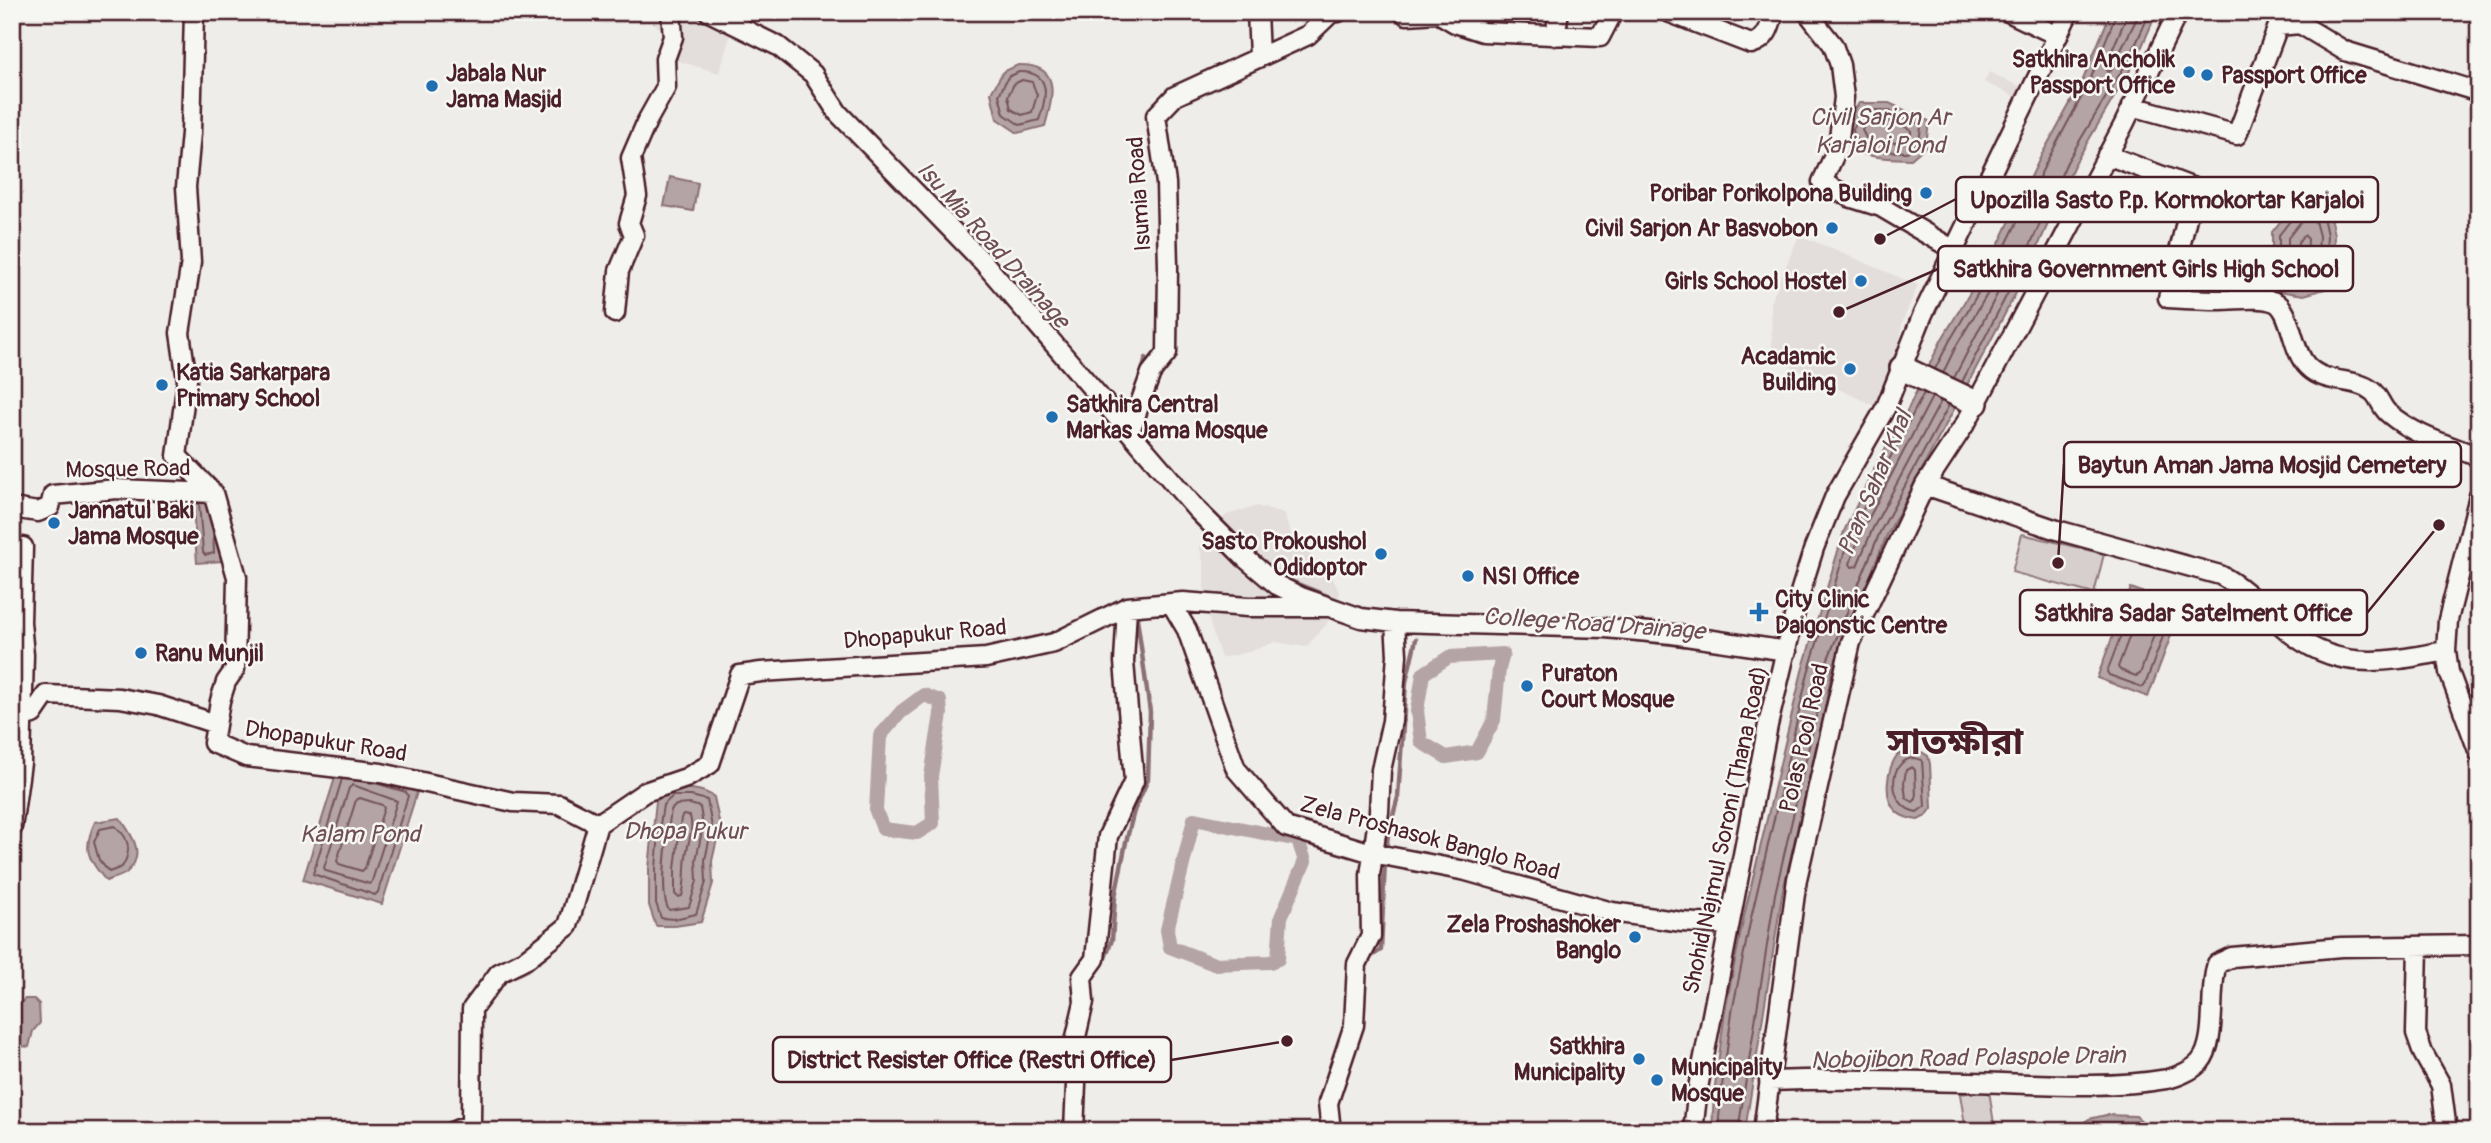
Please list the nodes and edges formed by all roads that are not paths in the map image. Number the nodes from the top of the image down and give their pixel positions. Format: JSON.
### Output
{"nodes":[{"id":1,"x":194,"y":12,"type":"edge"},
{"id":2,"x":671,"y":12,"type":"edge"},
{"id":3,"x":709,"y":12,"type":"edge"},
{"id":4,"x":1257,"y":12,"type":"edge"},
{"id":5,"x":1338,"y":12,"type":"edge"},
{"id":6,"x":1403,"y":12,"type":"edge"},
{"id":7,"x":1559,"y":12,"type":"edge"},
{"id":8,"x":1613,"y":12,"type":"edge"},
{"id":9,"x":1668,"y":12,"type":"edge"},
{"id":10,"x":1774,"y":12,"type":"edge"},
{"id":11,"x":1807,"y":12,"type":"edge"},
{"id":12,"x":2008,"y":12,"type":"edge"},
{"id":13,"x":2069,"y":12,"type":"edge"},
{"id":14,"x":2178,"y":12,"type":"edge"},
{"id":15,"x":1555,"y":36,"type":"junction"},
{"id":16,"x":2058,"y":36,"type":"junction"},
{"id":17,"x":1259,"y":56,"type":"junction"},
{"id":18,"x":2479,"y":92,"type":"edge"},
{"id":19,"x":2132,"y":106,"type":"junction"},
{"id":20,"x":2107,"y":155,"type":"junction"},
{"id":21,"x":1954,"y":250,"type":"junction"},
{"id":22,"x":615,"y":313,"type":"dead end"},
{"id":23,"x":1902,"y":368,"type":"junction"},
{"id":24,"x":1976,"y":403,"type":"junction"},
{"id":25,"x":1130,"y":430,"type":"junction"},
{"id":26,"x":2479,"y":457,"type":"edge"},
{"id":27,"x":1926,"y":485,"type":"junction"},
{"id":28,"x":213,"y":493,"type":"junction"},
{"id":29,"x":2479,"y":496,"type":"edge"},
{"id":30,"x":12,"y":508,"type":"edge"},
{"id":31,"x":23,"y":547,"type":"dead end"},
{"id":32,"x":1171,"y":603,"type":"junction"},
{"id":33,"x":1127,"y":607,"type":"junction"},
{"id":34,"x":1325,"y":607,"type":"junction"},
{"id":35,"x":1395,"y":622,"type":"junction"},
{"id":36,"x":1787,"y":651,"type":"junction"},
{"id":37,"x":2446,"y":651,"type":"junction"},
{"id":38,"x":22,"y":717,"type":"junction"},
{"id":39,"x":216,"y":724,"type":"junction"},
{"id":40,"x":2479,"y":753,"type":"edge"},
{"id":41,"x":598,"y":824,"type":"junction"},
{"id":42,"x":12,"y":828,"type":"edge"},
{"id":43,"x":1372,"y":853,"type":"junction"},
{"id":44,"x":1729,"y":925,"type":"junction"},
{"id":45,"x":2479,"y":945,"type":"edge"},
{"id":46,"x":2418,"y":946,"type":"junction"},
{"id":47,"x":1769,"y":1081,"type":"junction"},
{"id":48,"x":454,"y":1131,"type":"edge"},
{"id":49,"x":1074,"y":1131,"type":"edge"},
{"id":50,"x":1331,"y":1131,"type":"edge"},
{"id":51,"x":1693,"y":1131,"type":"edge"},
{"id":52,"x":1763,"y":1131,"type":"edge"},
{"id":53,"x":2447,"y":1131,"type":"edge"}],
"edges":[{"from":1,"to":28,"type":"street","name":"Dhopapukur Road"},
{"from":2,"to":22,"type":"street"},
{"from":3,"to":25,"type":"street"},
{"from":4,"to":17,"type":"street"},
{"from":5,"to":17,"type":"street","name":"Isumia Road"},
{"from":6,"to":15,"type":"street"},
{"from":7,"to":15,"type":"street"},
{"from":8,"to":15,"type":"street"},
{"from":9,"to":10,"type":"street"},
{"from":11,"to":21,"type":"street"},
{"from":12,"to":16,"type":"street"},
{"from":13,"to":16,"type":"street","name":"Shohid Najmul Soroni (Thana Road)"},
{"from":14,"to":19,"type":"street","name":"Polas Pool Road"},
{"from":16,"to":21,"type":"street","name":"Shohid Najmul Soroni (Thana Road)"},
{"from":17,"to":25,"type":"street","name":"Isumia Road"},
{"from":18,"to":19,"type":"street"},
{"from":19,"to":20,"type":"street","name":"Polas Pool Road"},
{"from":20,"to":24,"type":"street","name":"Polas Pool Road"},
{"from":20,"to":26,"type":"street"},
{"from":21,"to":23,"type":"street","name":"Shohid Najmul Soroni (Thana Road)"},
{"from":23,"to":24,"type":"main road"},
{"from":23,"to":36,"type":"street","name":"Shohid Najmul Soroni (Thana Road)"},
{"from":24,"to":27,"type":"street","name":"Polas Pool Road"},
{"from":25,"to":34,"type":"street"},
{"from":27,"to":37,"type":"street"},
{"from":27,"to":47,"type":"street","name":"Polas Pool Road"},
{"from":28,"to":30,"type":"street","name":"Mosque Road"},
{"from":28,"to":39,"type":"street","name":"Dhopapukur Road"},
{"from":29,"to":37,"type":"street"},
{"from":31,"to":38,"type":"street"},
{"from":32,"to":33,"type":"street","name":"Dhopapukur Road"},
{"from":32,"to":34,"type":"street","name":"Dhopapukur Road"},
{"from":32,"to":43,"type":"street","name":"Zela Proshasok Banglo Road"},
{"from":33,"to":41,"type":"street","name":"Dhopapukur Road"},
{"from":33,"to":49,"type":"street"},
{"from":34,"to":35,"type":"street"},
{"from":35,"to":36,"type":"street"},
{"from":35,"to":43,"type":"street"},
{"from":36,"to":44,"type":"street","name":"Shohid Najmul Soroni (Thana Road)"},
{"from":37,"to":40,"type":"street"},
{"from":38,"to":39,"type":"street"},
{"from":38,"to":42,"type":"street"},
{"from":39,"to":41,"type":"street","name":"Dhopapukur Road"},
{"from":41,"to":48,"type":"street"},
{"from":43,"to":44,"type":"street","name":"Zela Proshasok Banglo Road"},
{"from":43,"to":50,"type":"street"},
{"from":44,"to":51,"type":"street","name":"Shohid Najmul Soroni (Thana Road)"},
{"from":45,"to":46,"type":"street"},
{"from":46,"to":47,"type":"street"},
{"from":46,"to":53,"type":"street"},
{"from":47,"to":52,"type":"street","name":"Polas Pool Road"}]}
